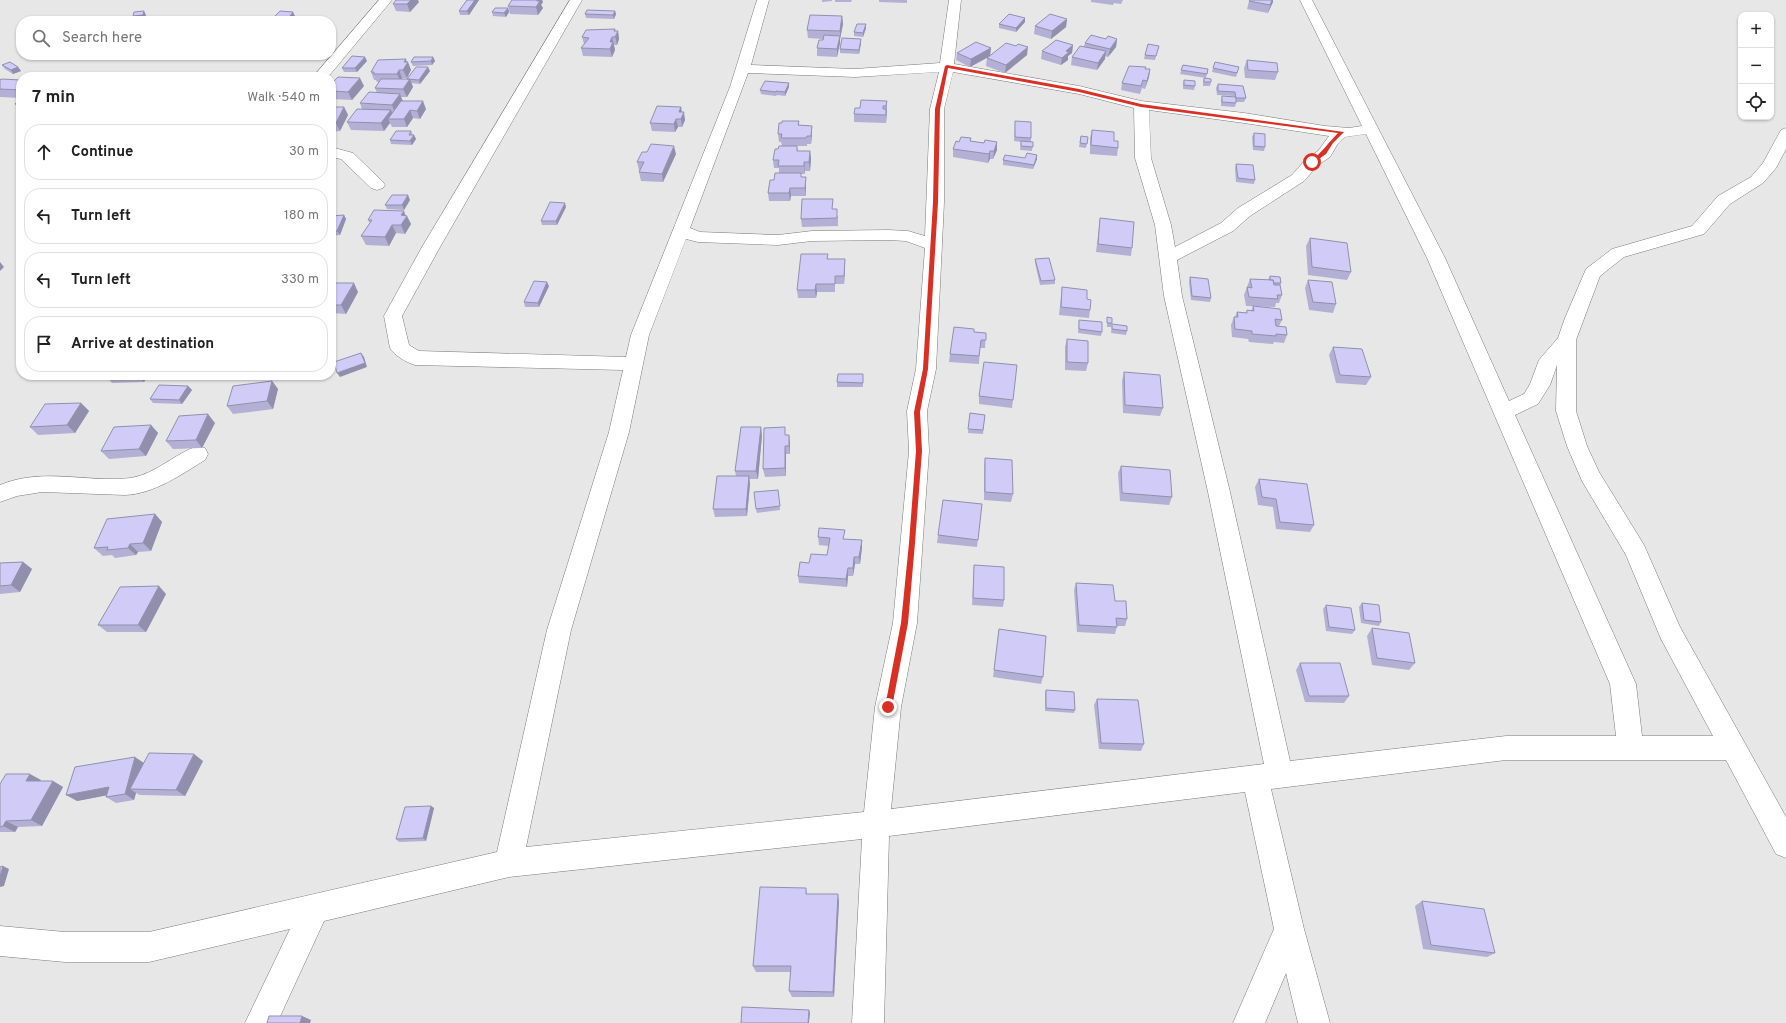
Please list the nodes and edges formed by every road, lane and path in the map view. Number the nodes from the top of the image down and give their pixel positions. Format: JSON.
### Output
{"nodes":[{"id":1,"x":386,"y":0,"type":"edge"},
{"id":2,"x":576,"y":0,"type":"edge"},
{"id":3,"x":762,"y":0,"type":"edge"},
{"id":4,"x":955,"y":0,"type":"edge"},
{"id":5,"x":1306,"y":0,"type":"edge"},
{"id":6,"x":336,"y":58,"type":"edge"},
{"id":7,"x":335,"y":60,"type":"edge"},
{"id":8,"x":947,"y":66,"type":"junction"},
{"id":9,"x":743,"y":69,"type":"junction"},
{"id":10,"x":324,"y":72,"type":"edge"},
{"id":11,"x":1141,"y":105,"type":"junction"},
{"id":12,"x":1370,"y":130,"type":"junction"},
{"id":13,"x":1342,"y":132,"type":"junction"},
{"id":14,"x":1786,"y":133,"type":"edge"},
{"id":15,"x":336,"y":153,"type":"edge"},
{"id":16,"x":377,"y":185,"type":"dead end"},
{"id":17,"x":681,"y":231,"type":"junction"},
{"id":18,"x":933,"y":245,"type":"junction"},
{"id":19,"x":1168,"y":257,"type":"junction"},
{"id":20,"x":1567,"y":340,"type":"junction"},
{"id":21,"x":634,"y":364,"type":"junction"},
{"id":22,"x":1504,"y":412,"type":"junction"},
{"id":23,"x":198,"y":454,"type":"dead end"},
{"id":24,"x":0,"y":494,"type":"edge"},
{"id":25,"x":1630,"y":748,"type":"junction"},
{"id":26,"x":1734,"y":748,"type":"junction"},
{"id":27,"x":1268,"y":778,"type":"junction"},
{"id":28,"x":876,"y":824,"type":"junction"},
{"id":29,"x":1786,"y":844,"type":"edge"},
{"id":30,"x":509,"y":863,"type":"junction"},
{"id":31,"x":314,"y":909,"type":"junction"},
{"id":32,"x":1289,"y":929,"type":"junction"},
{"id":33,"x":0,"y":941,"type":"edge"},
{"id":34,"x":261,"y":1023,"type":"edge"},
{"id":35,"x":868,"y":1023,"type":"edge"},
{"id":36,"x":1249,"y":1023,"type":"edge"},
{"id":37,"x":1314,"y":1023,"type":"edge"}],
"edges":[{"from":1,"to":6,"type":"street"},
{"from":2,"to":21,"type":"street"},
{"from":3,"to":9,"type":"street"},
{"from":4,"to":8,"type":"street"},
{"from":5,"to":12,"type":"street"},
{"from":7,"to":10,"type":"street"},
{"from":8,"to":9,"type":"street"},
{"from":8,"to":11,"type":"street"},
{"from":8,"to":18,"type":"street"},
{"from":9,"to":17,"type":"street"},
{"from":11,"to":13,"type":"street"},
{"from":11,"to":19,"type":"street"},
{"from":12,"to":13,"type":"street"},
{"from":12,"to":22,"type":"street"},
{"from":13,"to":19,"type":"street"},
{"from":14,"to":20,"type":"street"},
{"from":15,"to":16,"type":"street"},
{"from":17,"to":18,"type":"street"},
{"from":17,"to":21,"type":"street"},
{"from":18,"to":28,"type":"street"},
{"from":19,"to":27,"type":"street"},
{"from":20,"to":22,"type":"street"},
{"from":20,"to":26,"type":"street"},
{"from":21,"to":30,"type":"street"},
{"from":22,"to":25,"type":"street"},
{"from":23,"to":24,"type":"street"},
{"from":25,"to":26,"type":"street"},
{"from":25,"to":27,"type":"street"},
{"from":26,"to":29,"type":"street"},
{"from":27,"to":28,"type":"street"},
{"from":27,"to":32,"type":"street"},
{"from":28,"to":30,"type":"street"},
{"from":28,"to":35,"type":"street"},
{"from":30,"to":31,"type":"street"},
{"from":31,"to":33,"type":"street"},
{"from":31,"to":34,"type":"street"},
{"from":32,"to":36,"type":"street"},
{"from":32,"to":37,"type":"street"}]}
